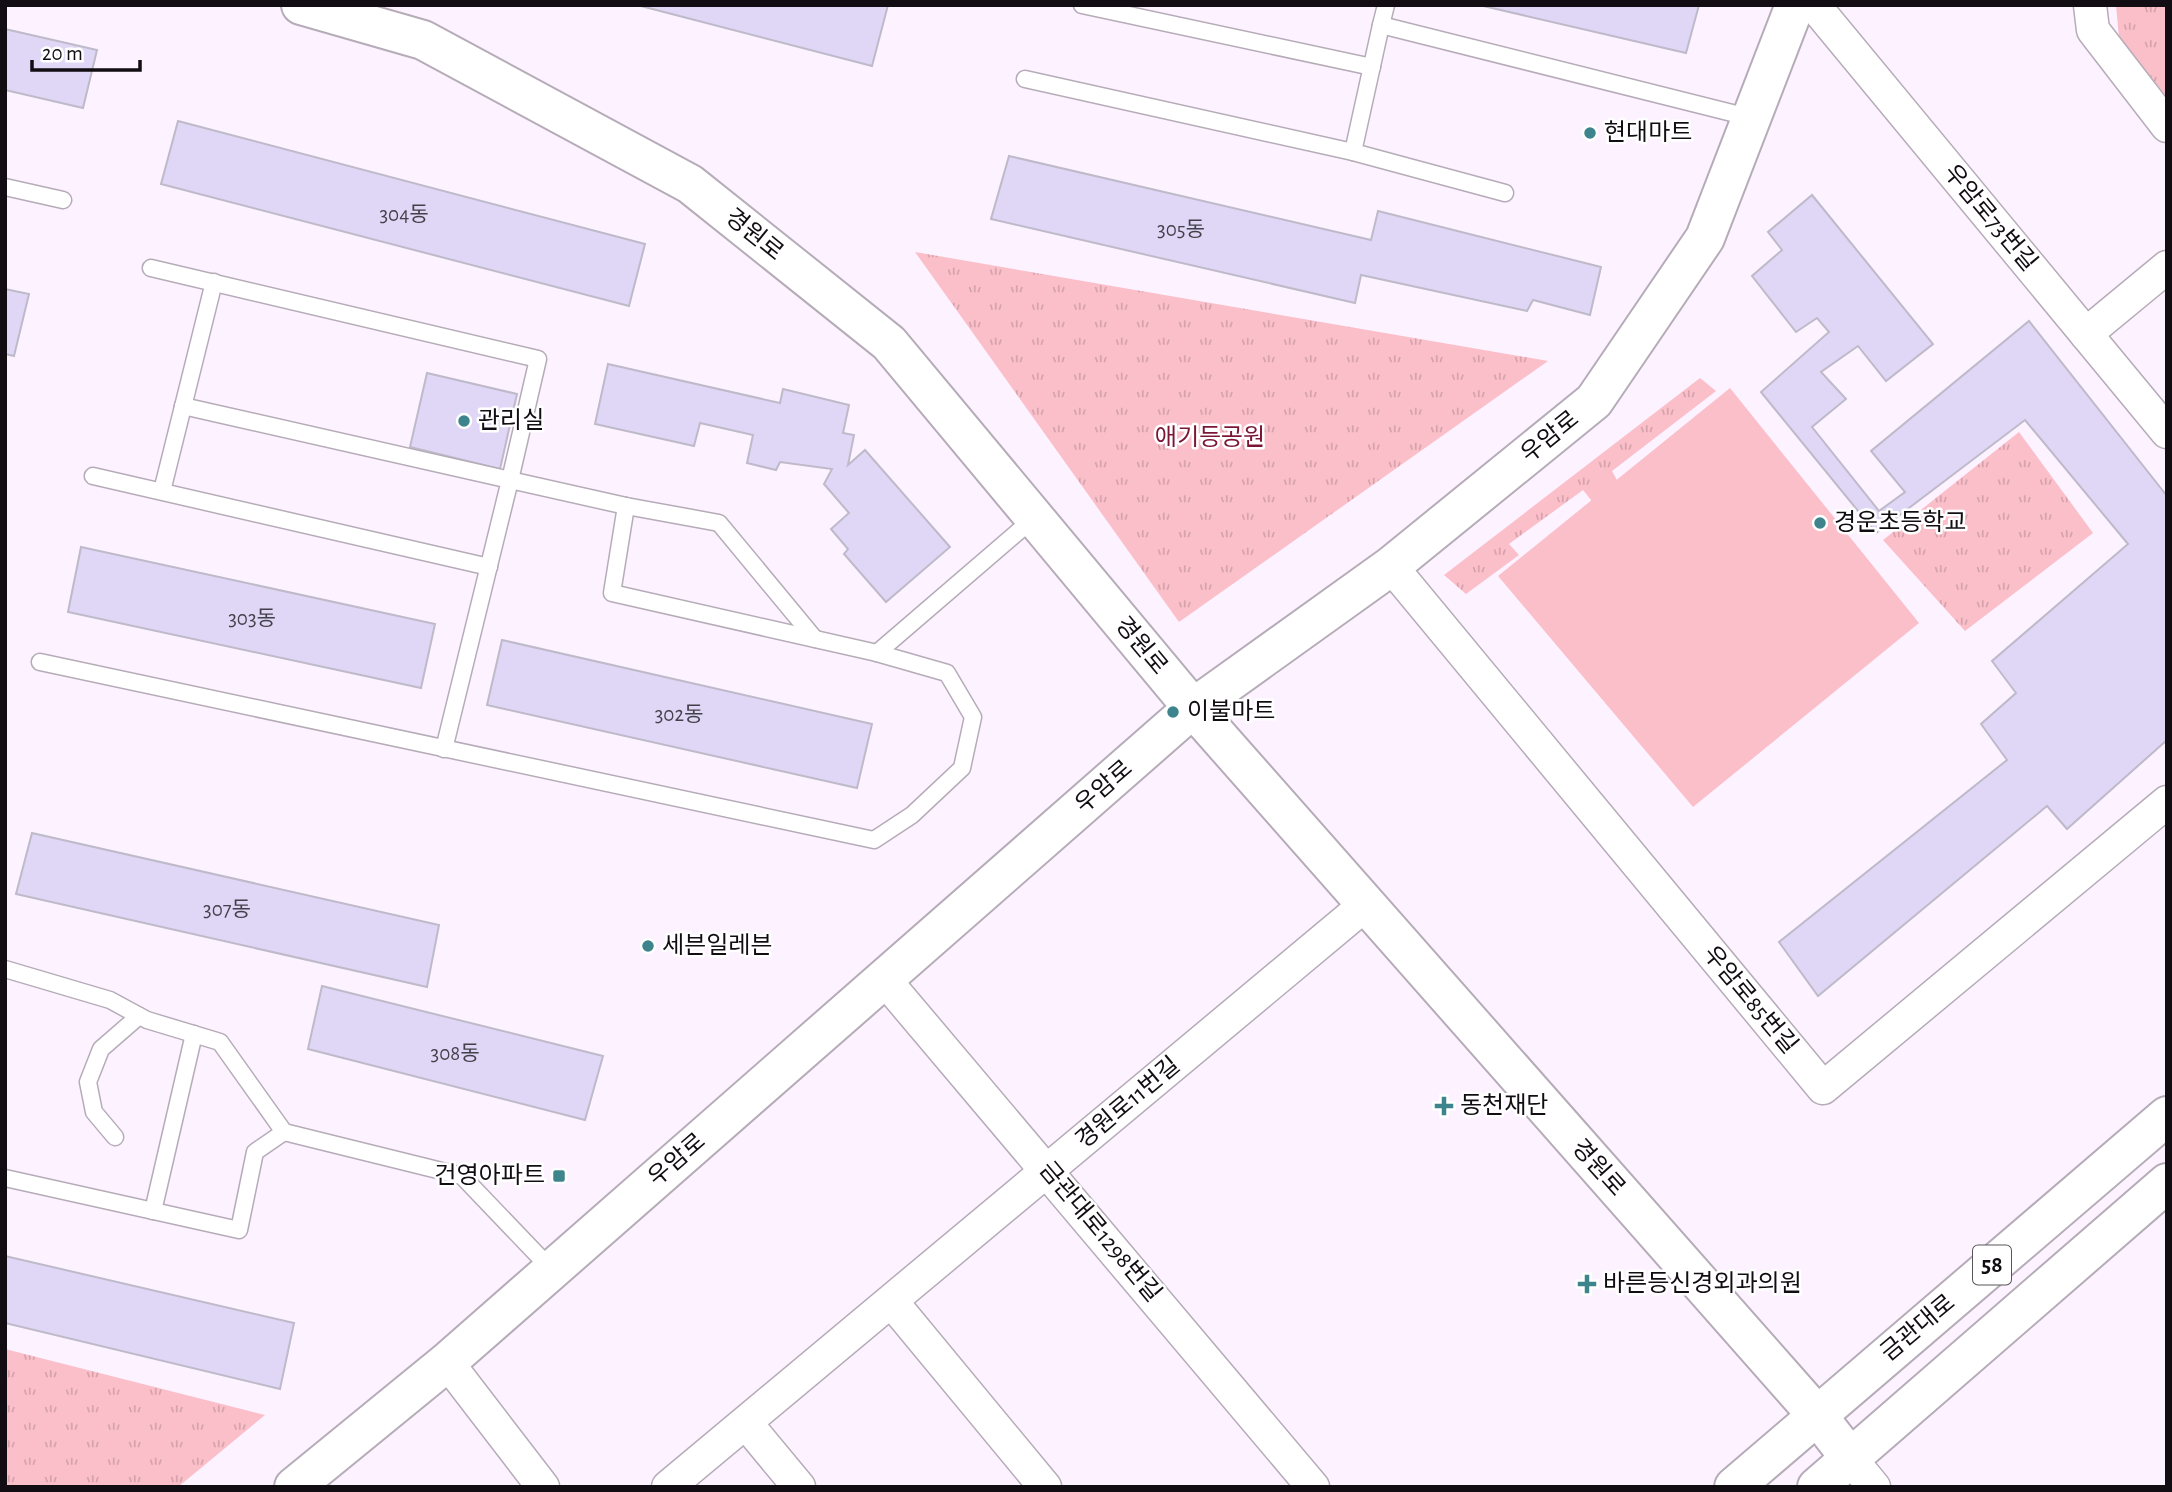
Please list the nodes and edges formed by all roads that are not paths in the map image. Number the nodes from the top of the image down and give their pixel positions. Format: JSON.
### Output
{"nodes":[{"id":1,"x":301,"y":5,"type":"edge"},
{"id":2,"x":1082,"y":5,"type":"edge"},
{"id":3,"x":1386,"y":5,"type":"edge"},
{"id":4,"x":1795,"y":5,"type":"edge"},
{"id":5,"x":1814,"y":5,"type":"edge"},
{"id":6,"x":2090,"y":5,"type":"edge"},
{"id":7,"x":1381,"y":25,"type":"junction"},
{"id":8,"x":1372,"y":67,"type":"junction"},
{"id":9,"x":1025,"y":79,"type":"dead end"},
{"id":10,"x":1752,"y":118,"type":"junction"},
{"id":11,"x":2167,"y":125,"type":"edge"},
{"id":12,"x":1353,"y":152,"type":"junction"},
{"id":13,"x":5,"y":187,"type":"edge"},
{"id":14,"x":1505,"y":193,"type":"dead end"},
{"id":15,"x":63,"y":200,"type":"dead end"},
{"id":16,"x":2167,"y":267,"type":"edge"},
{"id":17,"x":151,"y":268,"type":"dead end"},
{"id":18,"x":214,"y":282,"type":"junction"},
{"id":19,"x":2086,"y":334,"type":"junction"},
{"id":20,"x":183,"y":406,"type":"junction"},
{"id":21,"x":2167,"y":432,"type":"edge"},
{"id":22,"x":93,"y":476,"type":"dead end"},
{"id":23,"x":510,"y":480,"type":"junction"},
{"id":24,"x":162,"y":491,"type":"junction"},
{"id":25,"x":626,"y":506,"type":"junction"},
{"id":26,"x":1034,"y":517,"type":"junction"},
{"id":27,"x":1391,"y":566,"type":"junction"},
{"id":28,"x":489,"y":567,"type":"junction"},
{"id":29,"x":815,"y":639,"type":"junction"},
{"id":30,"x":877,"y":653,"type":"junction"},
{"id":31,"x":40,"y":662,"type":"dead end"},
{"id":32,"x":1193,"y":708,"type":"junction"},
{"id":33,"x":444,"y":749,"type":"junction"},
{"id":34,"x":2167,"y":802,"type":"edge"},
{"id":35,"x":1365,"y":905,"type":"junction"},
{"id":36,"x":5,"y":969,"type":"edge"},
{"id":37,"x":885,"y":980,"type":"junction"},
{"id":38,"x":139,"y":1016,"type":"junction"},
{"id":39,"x":194,"y":1034,"type":"junction"},
{"id":40,"x":2167,"y":1116,"type":"edge"},
{"id":41,"x":284,"y":1132,"type":"junction"},
{"id":42,"x":115,"y":1137,"type":"dead end"},
{"id":43,"x":1048,"y":1170,"type":"junction"},
{"id":44,"x":5,"y":1178,"type":"edge"},
{"id":45,"x":2167,"y":1182,"type":"edge"},
{"id":46,"x":153,"y":1211,"type":"junction"},
{"id":47,"x":551,"y":1269,"type":"junction"},
{"id":48,"x":892,"y":1302,"type":"junction"},
{"id":49,"x":447,"y":1362,"type":"junction"},
{"id":50,"x":1816,"y":1414,"type":"junction"},
{"id":51,"x":746,"y":1423,"type":"junction"},
{"id":52,"x":1862,"y":1473,"type":"edge"},
{"id":53,"x":294,"y":1487,"type":"edge"},
{"id":54,"x":543,"y":1487,"type":"edge"},
{"id":55,"x":668,"y":1487,"type":"edge"},
{"id":56,"x":799,"y":1487,"type":"edge"},
{"id":57,"x":1045,"y":1487,"type":"edge"},
{"id":58,"x":1312,"y":1487,"type":"edge"},
{"id":59,"x":1734,"y":1487,"type":"edge"},
{"id":60,"x":1817,"y":1487,"type":"edge"}],
"edges":[{"from":1,"to":26,"type":"street","name":"경원로"},
{"from":2,"to":8,"type":"lane"},
{"from":3,"to":7,"type":"lane"},
{"from":4,"to":10,"type":"street","name":"우암로"},
{"from":5,"to":19,"type":"street","name":"우암로73번길"},
{"from":6,"to":11,"type":"street"},
{"from":7,"to":8,"type":"lane"},
{"from":7,"to":10,"type":"lane"},
{"from":8,"to":12,"type":"lane"},
{"from":9,"to":12,"type":"lane"},
{"from":10,"to":27,"type":"street","name":"우암로"},
{"from":12,"to":14,"type":"lane"},
{"from":13,"to":15,"type":"lane"},
{"from":16,"to":19,"type":"street"},
{"from":17,"to":18,"type":"lane"},
{"from":18,"to":20,"type":"lane"},
{"from":18,"to":23,"type":"lane"},
{"from":19,"to":21,"type":"street","name":"우암로73번길"},
{"from":20,"to":23,"type":"lane"},
{"from":20,"to":24,"type":"lane"},
{"from":22,"to":24,"type":"lane"},
{"from":23,"to":25,"type":"lane"},
{"from":23,"to":28,"type":"lane"},
{"from":24,"to":28,"type":"lane"},
{"from":25,"to":29,"type":"lane"},
{"from":25,"to":29,"type":"lane"},
{"from":26,"to":30,"type":"lane"},
{"from":26,"to":32,"type":"street","name":"경원로"},
{"from":27,"to":32,"type":"street","name":"우암로"},
{"from":27,"to":34,"type":"street","name":"우암로85번길"},
{"from":28,"to":33,"type":"lane"},
{"from":29,"to":30,"type":"lane"},
{"from":30,"to":33,"type":"lane"},
{"from":31,"to":33,"type":"lane"},
{"from":32,"to":35,"type":"street","name":"경원로"},
{"from":32,"to":37,"type":"street","name":"우암로"},
{"from":35,"to":43,"type":"street","name":"경원로11번길"},
{"from":35,"to":50,"type":"street","name":"경원로"},
{"from":36,"to":38,"type":"lane"},
{"from":37,"to":43,"type":"street","name":"금관대로1298번길"},
{"from":37,"to":47,"type":"street","name":"우암로"},
{"from":38,"to":39,"type":"lane"},
{"from":38,"to":42,"type":"lane"},
{"from":39,"to":41,"type":"lane"},
{"from":39,"to":46,"type":"lane"},
{"from":40,"to":50,"type":"street","name":"금관대로","number":"58"},
{"from":41,"to":46,"type":"lane"},
{"from":41,"to":47,"type":"lane"},
{"from":43,"to":48,"type":"street","name":"경원로11번길"},
{"from":43,"to":58,"type":"street","name":"금관대로1298번길"},
{"from":44,"to":46,"type":"lane"},
{"from":45,"to":52,"type":"street","number":"58"},
{"from":47,"to":49,"type":"street","name":"우암로"},
{"from":48,"to":51,"type":"street","name":"경원로11번길"},
{"from":48,"to":57,"type":"street"},
{"from":49,"to":53,"type":"street","name":"우암로"},
{"from":49,"to":54,"type":"street"},
{"from":50,"to":52,"type":"street","name":"경원로"},
{"from":50,"to":59,"type":"street","name":"금관대로"},
{"from":51,"to":55,"type":"street","name":"경원로11번길"},
{"from":51,"to":56,"type":"street"},
{"from":52,"to":60,"type":"street","number":"58"}]}
